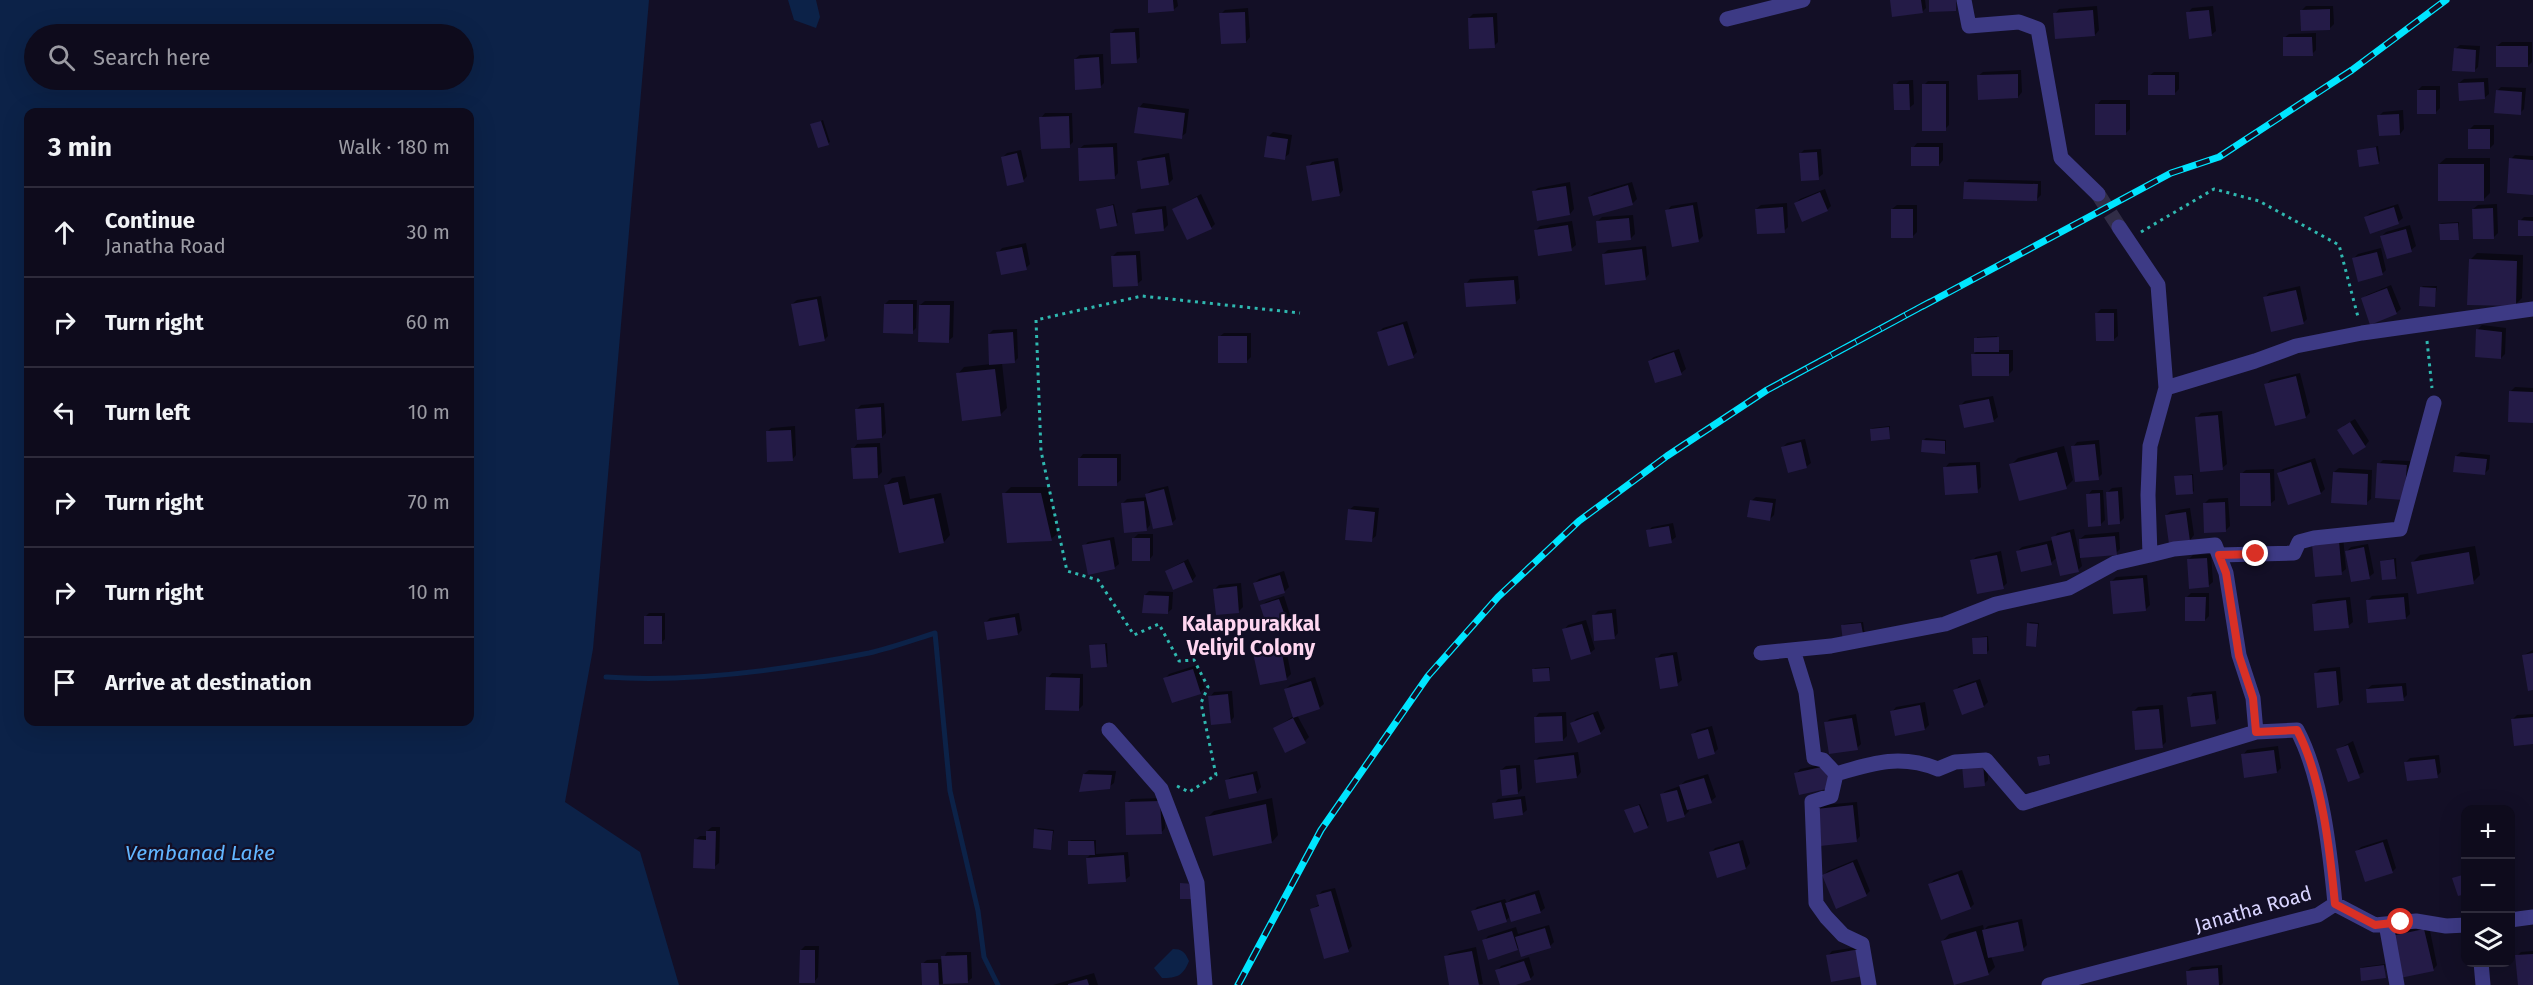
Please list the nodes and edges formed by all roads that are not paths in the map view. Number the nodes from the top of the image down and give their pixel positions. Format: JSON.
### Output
{"nodes":[{"id":1,"x":1803,"y":0,"type":"edge"},
{"id":2,"x":1964,"y":0,"type":"edge"},
{"id":3,"x":1727,"y":19,"type":"dead end"},
{"id":4,"x":2098,"y":194,"type":"tunnel mouth"},
{"id":5,"x":2119,"y":227,"type":"tunnel mouth"},
{"id":6,"x":2533,"y":309,"type":"edge"},
{"id":7,"x":2166,"y":388,"type":"junction"},
{"id":8,"x":2434,"y":403,"type":"road end"},
{"id":9,"x":2150,"y":555,"type":"junction"},
{"id":10,"x":2219,"y":555,"type":"junction"},
{"id":11,"x":1793,"y":650,"type":"junction"},
{"id":12,"x":1761,"y":653,"type":"dead end"},
{"id":13,"x":1109,"y":730,"type":"dead end"},
{"id":14,"x":2256,"y":732,"type":"junction"},
{"id":15,"x":1836,"y":774,"type":"junction"},
{"id":16,"x":2335,"y":904,"type":"junction"},
{"id":17,"x":2533,"y":917,"type":"edge"},
{"id":18,"x":2515,"y":919,"type":"edge"},
{"id":19,"x":2386,"y":924,"type":"junction"},
{"id":20,"x":2461,"y":925,"type":"edge"},
{"id":21,"x":2481,"y":967,"type":"edge"},
{"id":22,"x":1205,"y":985,"type":"edge"},
{"id":23,"x":1869,"y":985,"type":"edge"},
{"id":24,"x":2049,"y":985,"type":"edge"},
{"id":25,"x":2397,"y":985,"type":"edge"},
{"id":26,"x":2483,"y":985,"type":"edge"}],
"edges":[{"from":1,"to":3,"type":"street"},
{"from":2,"to":4,"type":"street"},
{"from":5,"to":7,"type":"street"},
{"from":6,"to":7,"type":"street"},
{"from":7,"to":9,"type":"street"},
{"from":8,"to":10,"type":"street"},
{"from":9,"to":10,"type":"street"},
{"from":9,"to":11,"type":"street"},
{"from":10,"to":14,"type":"street"},
{"from":11,"to":12,"type":"street"},
{"from":11,"to":15,"type":"street"},
{"from":13,"to":22,"type":"street"},
{"from":14,"to":15,"type":"street"},
{"from":14,"to":16,"type":"street"},
{"from":15,"to":23,"type":"street"},
{"from":16,"to":19,"type":"street","name":"Janatha Road"},
{"from":16,"to":24,"type":"street","name":"Janatha Road"},
{"from":17,"to":18,"type":"street"},
{"from":19,"to":20,"type":"street","name":"Janatha Road"},
{"from":19,"to":25,"type":"street"},
{"from":21,"to":26,"type":"street"}]}
